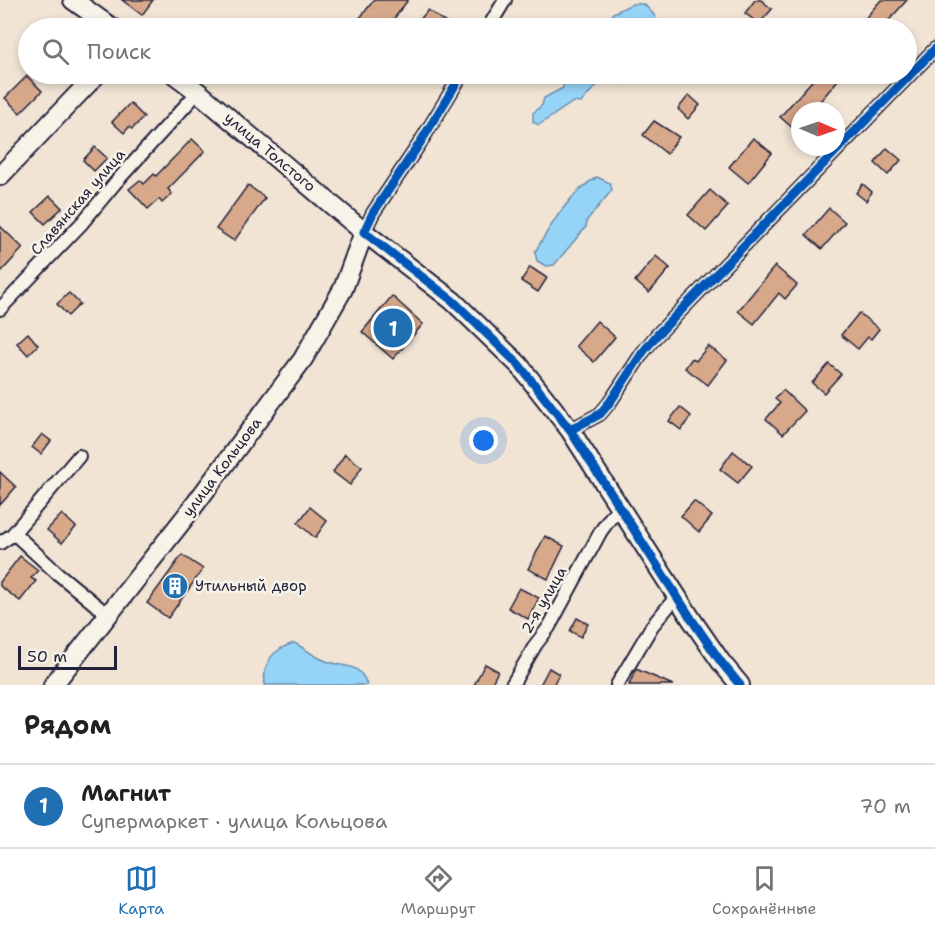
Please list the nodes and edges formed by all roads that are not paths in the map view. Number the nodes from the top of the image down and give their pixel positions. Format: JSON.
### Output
{"nodes":[{"id":1,"x":74,"y":0,"type":"edge"},
{"id":2,"x":505,"y":0,"type":"edge"},
{"id":3,"x":98,"y":18,"type":"edge"},
{"id":4,"x":494,"y":18,"type":"edge"},
{"id":5,"x":935,"y":49,"type":"edge"},
{"id":6,"x":917,"y":68,"type":"edge"},
{"id":7,"x":87,"y":84,"type":"edge"},
{"id":8,"x":187,"y":84,"type":"edge"},
{"id":9,"x":456,"y":84,"type":"edge"},
{"id":10,"x":901,"y":84,"type":"edge"},
{"id":11,"x":198,"y":92,"type":"junction"},
{"id":12,"x":0,"y":176,"type":"edge"},
{"id":13,"x":364,"y":232,"type":"junction"},
{"id":14,"x":0,"y":309,"type":"edge"},
{"id":15,"x":570,"y":430,"type":"junction"},
{"id":16,"x":79,"y":456,"type":"dead end"},
{"id":17,"x":621,"y":508,"type":"junction"},
{"id":18,"x":12,"y":535,"type":"junction"},
{"id":19,"x":0,"y":543,"type":"edge"},
{"id":20,"x":677,"y":596,"type":"junction"},
{"id":21,"x":108,"y":615,"type":"junction"},
{"id":22,"x":53,"y":685,"type":"edge"},
{"id":23,"x":512,"y":685,"type":"edge"},
{"id":24,"x":617,"y":685,"type":"edge"},
{"id":25,"x":740,"y":685,"type":"edge"}],
"edges":[{"from":1,"to":3,"type":"main road"},
{"from":2,"to":4,"type":"street"},
{"from":5,"to":6,"type":"street"},
{"from":7,"to":12,"type":"main road"},
{"from":8,"to":11,"type":"main road","name":"улица Толстого"},
{"from":9,"to":13,"type":"street"},
{"from":10,"to":15,"type":"street"},
{"from":11,"to":13,"type":"main road","name":"улица Толстого"},
{"from":11,"to":14,"type":"street","name":"Славянская улица"},
{"from":13,"to":15,"type":"main road","name":"улица Толстого"},
{"from":13,"to":21,"type":"main road","name":"улица Кольцова"},
{"from":15,"to":17,"type":"main road","name":"улица Толстого"},
{"from":16,"to":18,"type":"street"},
{"from":17,"to":20,"type":"main road","name":"улица Толстого"},
{"from":17,"to":23,"type":"street","name":"2-я улица"},
{"from":18,"to":19,"type":"street"},
{"from":18,"to":21,"type":"street"},
{"from":20,"to":24,"type":"street"},
{"from":20,"to":25,"type":"main road","name":"улица Толстого"},
{"from":21,"to":22,"type":"main road","name":"улица Кольцова"}]}
